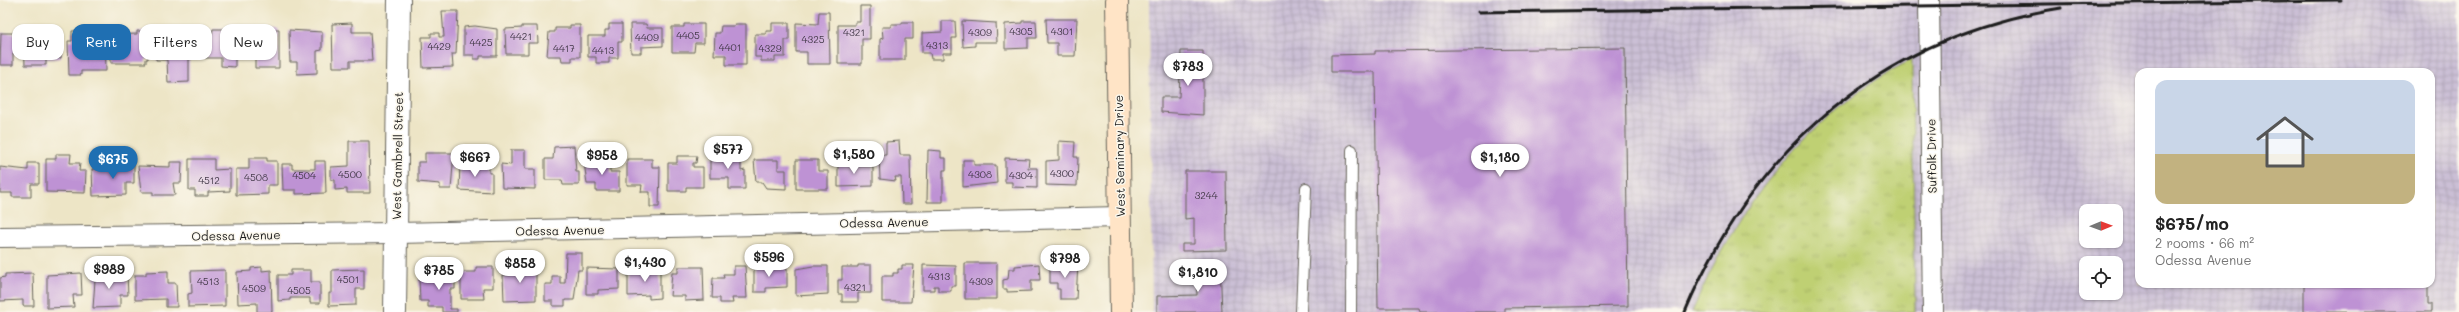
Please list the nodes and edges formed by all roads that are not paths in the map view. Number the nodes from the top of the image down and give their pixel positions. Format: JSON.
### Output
{"nodes":[{"id":1,"x":399,"y":0,"type":"edge"},
{"id":2,"x":1117,"y":0,"type":"edge"},
{"id":3,"x":1929,"y":0,"type":"edge"},
{"id":4,"x":1352,"y":150,"type":"dead end"},
{"id":5,"x":1306,"y":188,"type":"dead end"},
{"id":6,"x":1120,"y":217,"type":"junction"},
{"id":7,"x":397,"y":233,"type":"junction"},
{"id":8,"x":0,"y":237,"type":"edge"},
{"id":9,"x":395,"y":312,"type":"edge"},
{"id":10,"x":1121,"y":312,"type":"edge"},
{"id":11,"x":1302,"y":312,"type":"edge"},
{"id":12,"x":1351,"y":312,"type":"edge"},
{"id":13,"x":1932,"y":312,"type":"edge"}],
"edges":[{"from":1,"to":7,"type":"street","name":"West Gambrell Street"},
{"from":2,"to":6,"type":"main road","name":"West Seminary Drive"},
{"from":3,"to":13,"type":"street","name":"Suffolk Drive"},
{"from":4,"to":12,"type":"lane"},
{"from":5,"to":11,"type":"lane"},
{"from":6,"to":7,"type":"street","name":"Odessa Avenue"},
{"from":6,"to":10,"type":"main road","name":"West Seminary Drive"},
{"from":7,"to":8,"type":"street","name":"Odessa Avenue"},
{"from":7,"to":9,"type":"street","name":"West Gambrell Street"}]}
